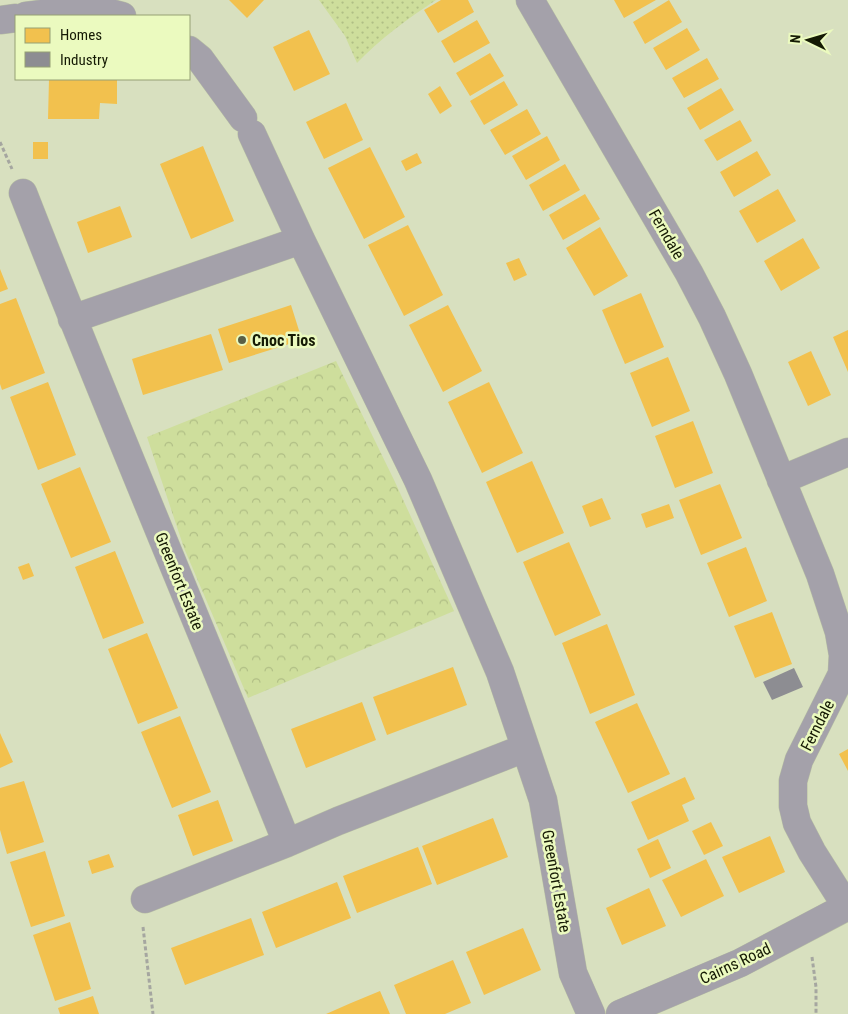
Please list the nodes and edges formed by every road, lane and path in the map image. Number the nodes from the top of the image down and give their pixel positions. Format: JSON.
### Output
{"nodes":[{"id":1,"x":530,"y":0,"type":"edge"},
{"id":2,"x":34,"y":15,"type":"edge"},
{"id":3,"x":116,"y":15,"type":"edge"},
{"id":4,"x":15,"y":18,"type":"edge"},
{"id":5,"x":0,"y":20,"type":"edge"},
{"id":6,"x":190,"y":51,"type":"edge"},
{"id":7,"x":23,"y":193,"type":"dead end"},
{"id":8,"x":301,"y":240,"type":"junction"},
{"id":9,"x":72,"y":319,"type":"junction"},
{"id":10,"x":848,"y":452,"type":"edge"},
{"id":11,"x":781,"y":480,"type":"junction"},
{"id":12,"x":525,"y":748,"type":"junction"},
{"id":13,"x":287,"y":843,"type":"junction"},
{"id":14,"x":145,"y":899,"type":"joint"},
{"id":15,"x":848,"y":906,"type":"edge"},
{"id":16,"x":809,"y":927,"type":"junction"},
{"id":17,"x":153,"y":1014,"type":"edge"},
{"id":18,"x":591,"y":1014,"type":"edge"},
{"id":19,"x":620,"y":1014,"type":"edge"},
{"id":20,"x":816,"y":1014,"type":"edge"}],
"edges":[{"from":1,"to":11,"type":"street","name":"Ferndale"},
{"from":2,"to":3,"type":"street"},
{"from":4,"to":5,"type":"street"},
{"from":6,"to":8,"type":"street","name":"Greenfort Estate"},
{"from":7,"to":9,"type":"street","name":"Greenfort Estate"},
{"from":8,"to":9,"type":"street"},
{"from":8,"to":12,"type":"street","name":"Greenfort Estate"},
{"from":9,"to":13,"type":"street","name":"Greenfort Estate"},
{"from":10,"to":11,"type":"street"},
{"from":11,"to":15,"type":"street","name":"Ferndale"},
{"from":12,"to":13,"type":"street"},
{"from":12,"to":18,"type":"street","name":"Greenfort Estate"},
{"from":13,"to":14,"type":"street"},
{"from":14,"to":17,"type":"path"},
{"from":15,"to":16,"type":"street","name":"Cairns Road"},
{"from":16,"to":19,"type":"street","name":"Cairns Road"},
{"from":16,"to":20,"type":"path"}]}
